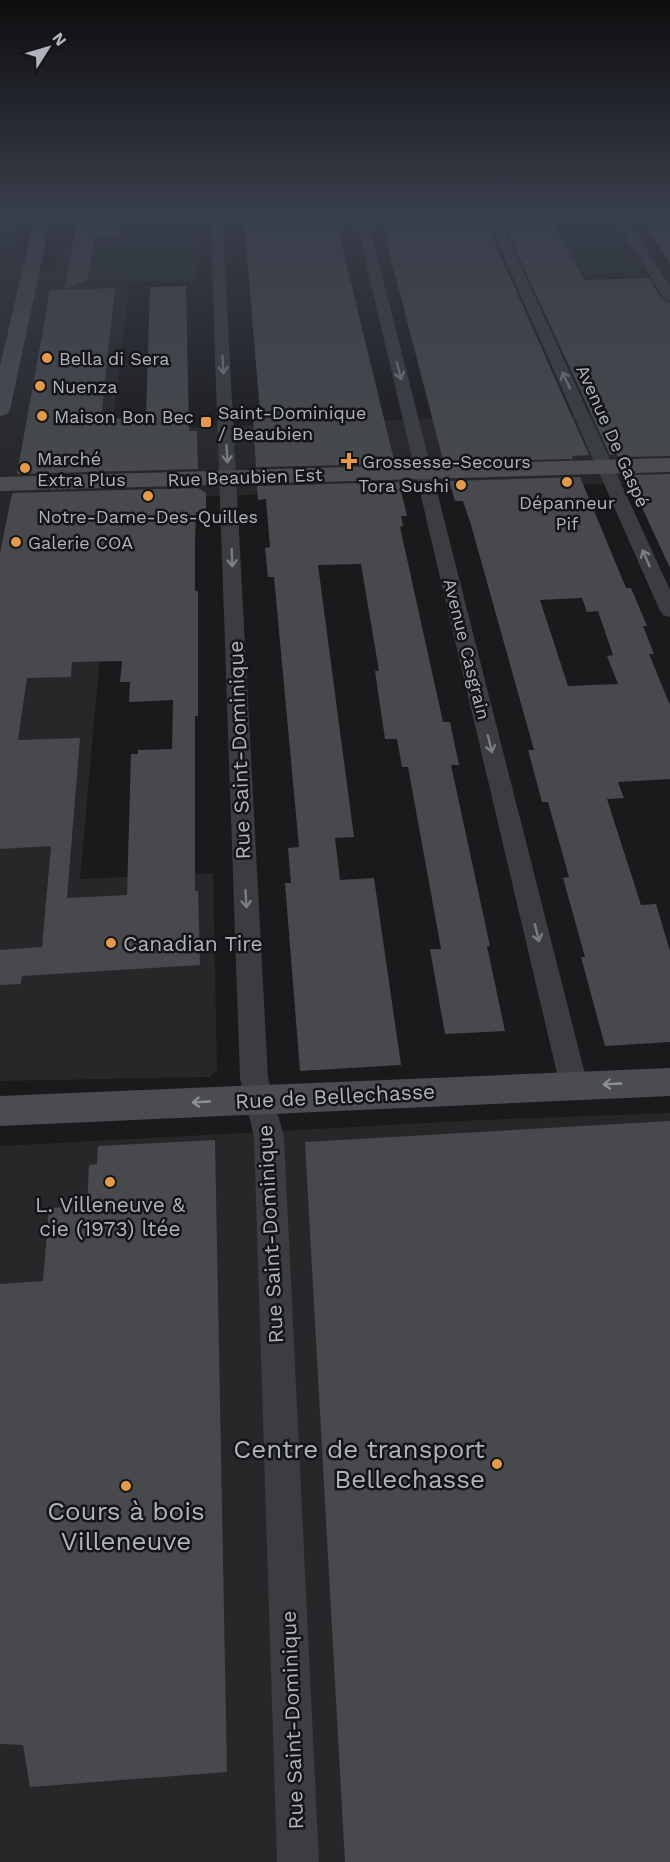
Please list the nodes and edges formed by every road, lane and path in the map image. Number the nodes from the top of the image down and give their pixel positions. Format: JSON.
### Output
{"nodes":[{"id":1,"x":23,"y":299,"type":"edge"},
{"id":2,"x":220,"y":299,"type":"edge"},
{"id":3,"x":381,"y":299,"type":"edge"},
{"id":4,"x":530,"y":299,"type":"edge"},
{"id":5,"x":2,"y":388,"type":"edge"},
{"id":6,"x":0,"y":410,"type":"edge"},
{"id":7,"x":670,"y":465,"type":"edge"},
{"id":8,"x":606,"y":467,"type":"junction"},
{"id":9,"x":423,"y":472,"type":"junction"},
{"id":10,"x":228,"y":478,"type":"junction"},
{"id":11,"x":0,"y":484,"type":"edge"},
{"id":12,"x":670,"y":611,"type":"edge"},
{"id":13,"x":670,"y":1082,"type":"edge"},
{"id":14,"x":574,"y":1086,"type":"junction"},
{"id":15,"x":261,"y":1107,"type":"junction"},
{"id":16,"x":0,"y":1111,"type":"edge"},
{"id":17,"x":298,"y":1862,"type":"edge"}],
"edges":[{"from":1,"to":5,"type":"street"},
{"from":2,"to":10,"type":"street","name":"Rue Saint-Dominique","one_way":true},
{"from":3,"to":9,"type":"street","name":"Avenue Casgrain","one_way":true},
{"from":8,"to":4,"type":"street","name":"Avenue De Gaspé","one_way":true},
{"from":5,"to":6,"type":"street"},
{"from":7,"to":8,"type":"street","name":"Rue Beaubien Est"},
{"from":8,"to":9,"type":"street","name":"Rue Beaubien Est"},
{"from":12,"to":8,"type":"street","name":"Avenue De Gaspé","one_way":true},
{"from":9,"to":10,"type":"street","name":"Rue Beaubien Est"},
{"from":9,"to":14,"type":"street","name":"Avenue Casgrain","one_way":true},
{"from":10,"to":11,"type":"street","name":"Rue Beaubien Est"},
{"from":10,"to":15,"type":"street","name":"Rue Saint-Dominique","one_way":true},
{"from":13,"to":14,"type":"street","name":"Rue de Bellechasse","one_way":true},
{"from":14,"to":15,"type":"street","name":"Rue de Bellechasse"},
{"from":15,"to":16,"type":"street","name":"Rue de Bellechasse","one_way":true},
{"from":15,"to":17,"type":"street","name":"Rue Saint-Dominique"}]}
